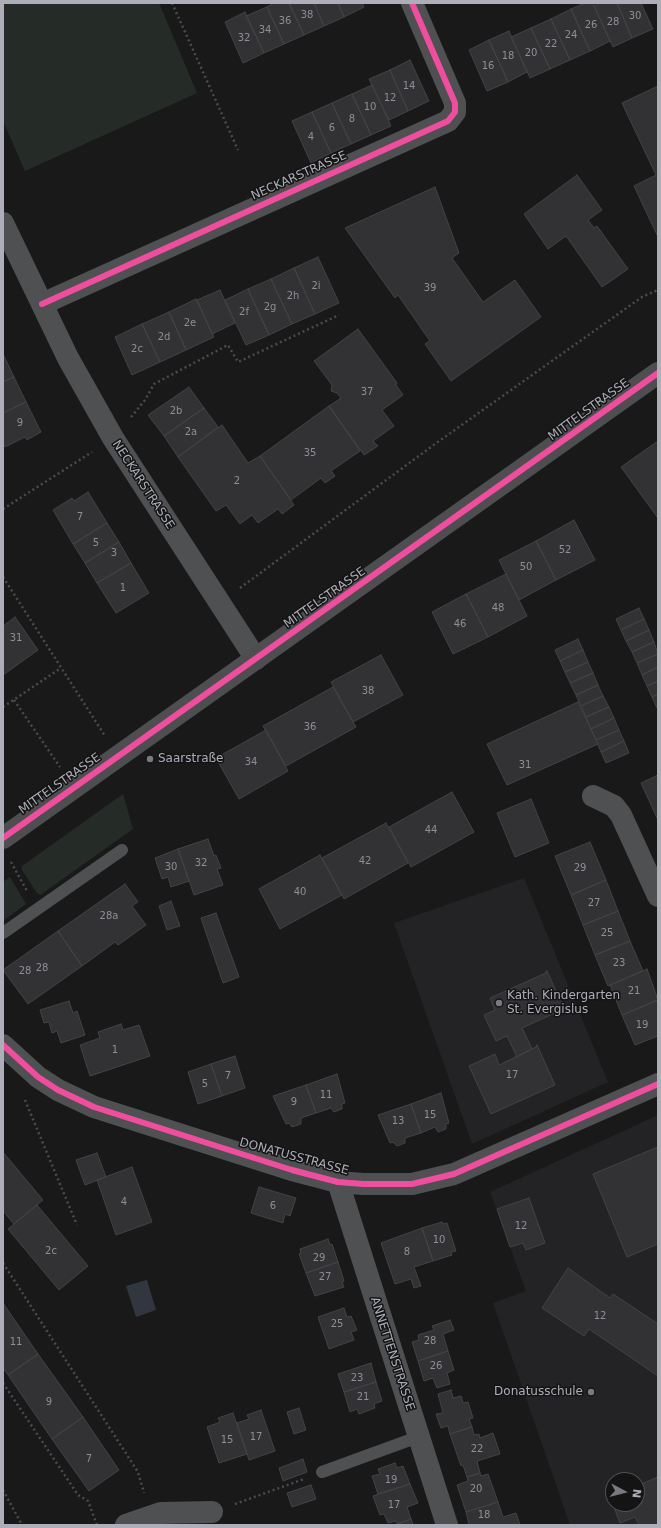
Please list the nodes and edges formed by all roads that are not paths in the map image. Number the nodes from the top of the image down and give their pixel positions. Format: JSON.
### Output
{"nodes":[{"id":1,"x":412,"y":3,"type":"edge"},
{"id":2,"x":3,"y":223,"type":"edge"},
{"id":3,"x":42,"y":304,"type":"junction"},
{"id":4,"x":658,"y":374,"type":"edge"},
{"id":5,"x":256,"y":659,"type":"junction"},
{"id":6,"x":593,"y":796,"type":"dead end"},
{"id":7,"x":3,"y":838,"type":"edge"},
{"id":8,"x":122,"y":850,"type":"dead end"},
{"id":9,"x":658,"y":896,"type":"edge"},
{"id":10,"x":3,"y":933,"type":"edge"},
{"id":11,"x":3,"y":1045,"type":"edge"},
{"id":12,"x":658,"y":1084,"type":"edge"},
{"id":13,"x":339,"y":1187,"type":"junction"},
{"id":14,"x":418,"y":1437,"type":"junction"},
{"id":15,"x":322,"y":1472,"type":"road end"},
{"id":16,"x":212,"y":1512,"type":"road end"},
{"id":17,"x":126,"y":1525,"type":"edge"},
{"id":18,"x":447,"y":1525,"type":"edge"}],
"edges":[{"from":1,"to":3,"type":"street","name":"NECKARSTRASSE"},
{"from":2,"to":3,"type":"street","name":"NECKARSTRASSE"},
{"from":3,"to":5,"type":"street","name":"NECKARSTRASSE"},
{"from":4,"to":5,"type":"main road","name":"MITTELSTRASSE"},
{"from":5,"to":7,"type":"main road","name":"MITTELSTRASSE"},
{"from":6,"to":9,"type":"street"},
{"from":8,"to":10,"type":"lane"},
{"from":11,"to":13,"type":"street","name":"DONATUSSTRASSE"},
{"from":12,"to":13,"type":"street","name":"DONATUSSTRASSE"},
{"from":13,"to":14,"type":"street","name":"ANNETTENSTRASSE"},
{"from":14,"to":15,"type":"lane"},
{"from":14,"to":18,"type":"street","name":"ANNETTENSTRASSE"},
{"from":16,"to":17,"type":"street"}]}
